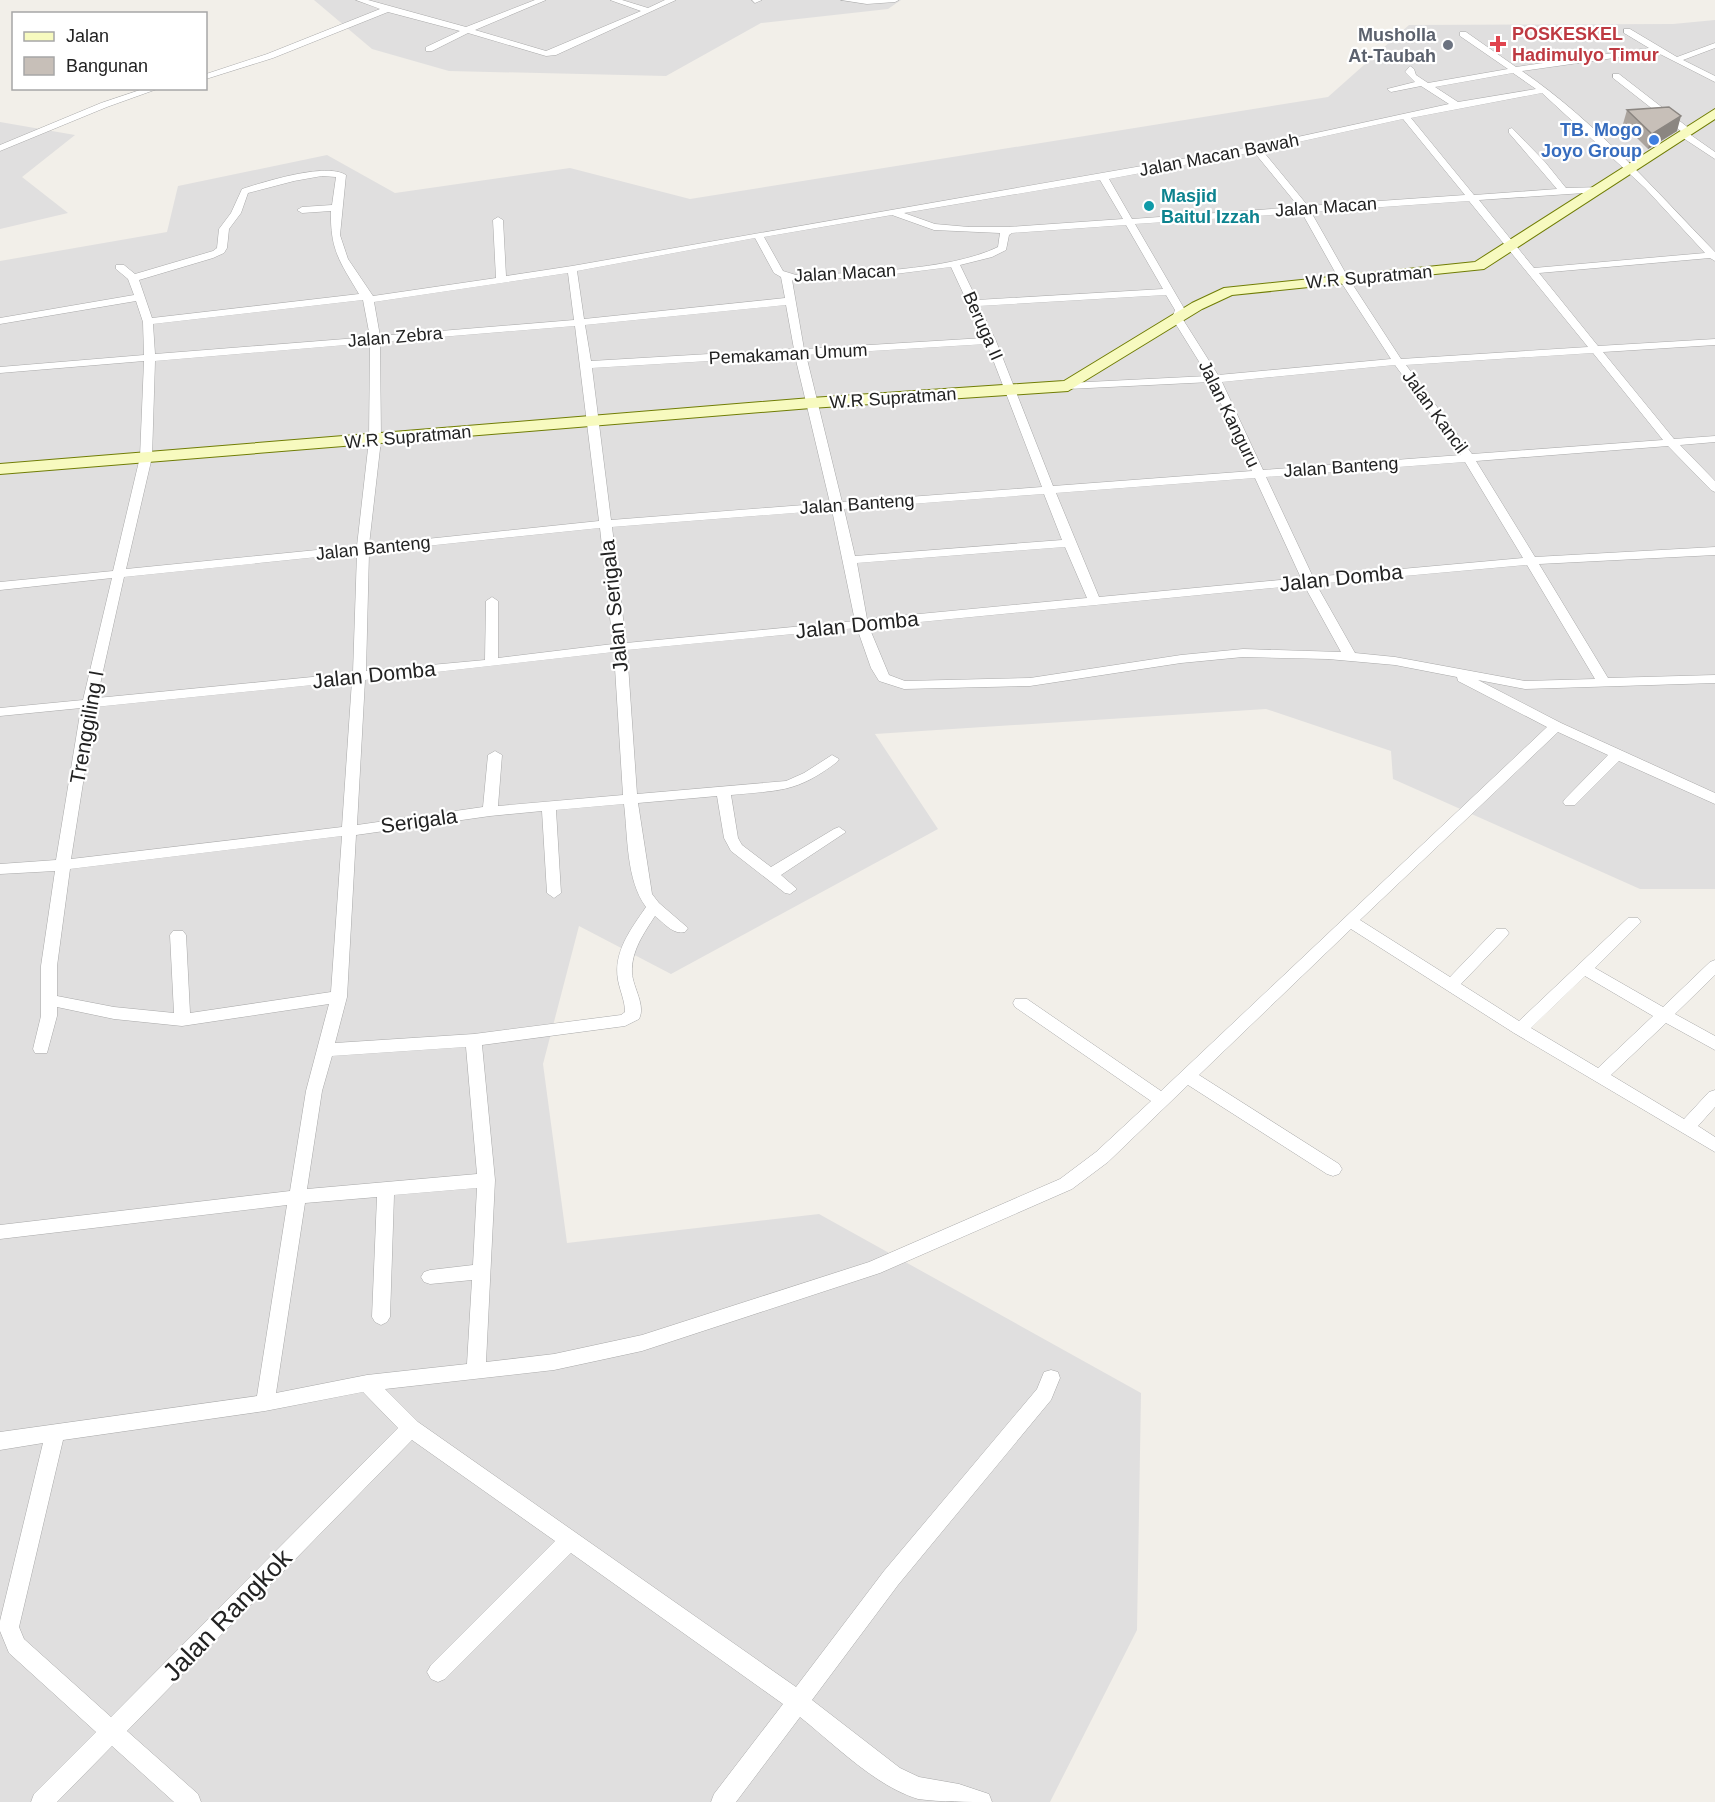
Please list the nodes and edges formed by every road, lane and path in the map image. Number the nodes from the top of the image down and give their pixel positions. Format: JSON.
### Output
{"nodes":[{"id":1,"x":360,"y":0,"type":"edge"},
{"id":2,"x":542,"y":0,"type":"edge"},
{"id":3,"x":614,"y":0,"type":"edge"},
{"id":4,"x":672,"y":0,"type":"edge"},
{"id":5,"x":846,"y":0,"type":"edge"},
{"id":6,"x":895,"y":0,"type":"edge"},
{"id":7,"x":387,"y":9,"type":"junction"},
{"id":8,"x":646,"y":10,"type":"junction"},
{"id":9,"x":467,"y":30,"type":"junction"},
{"id":10,"x":1627,"y":31,"type":"dead end"},
{"id":11,"x":1463,"y":34,"type":"dead end"},
{"id":12,"x":1715,"y":45,"type":"edge"},
{"id":13,"x":429,"y":49,"type":"dead end"},
{"id":14,"x":1657,"y":49,"type":"junction"},
{"id":15,"x":1676,"y":60,"type":"junction"},
{"id":16,"x":1410,"y":69,"type":"dead end"},
{"id":17,"x":1514,"y":70,"type":"junction"},
{"id":18,"x":1616,"y":76,"type":"dead end"},
{"id":19,"x":207,"y":77,"type":"edge"},
{"id":20,"x":1715,"y":79,"type":"edge"},
{"id":21,"x":1425,"y":84,"type":"junction"},
{"id":22,"x":1391,"y":89,"type":"dead end"},
{"id":23,"x":150,"y":90,"type":"edge"},
{"id":24,"x":1545,"y":90,"type":"junction"},
{"id":25,"x":1456,"y":105,"type":"junction"},
{"id":26,"x":1715,"y":112,"type":"edge"},
{"id":27,"x":1406,"y":117,"type":"junction"},
{"id":28,"x":1512,"y":131,"type":"dead end"},
{"id":29,"x":1685,"y":132,"type":"junction"},
{"id":30,"x":0,"y":148,"type":"edge"},
{"id":31,"x":1256,"y":149,"type":"junction"},
{"id":32,"x":1715,"y":156,"type":"edge"},
{"id":33,"x":1629,"y":169,"type":"junction"},
{"id":34,"x":1103,"y":177,"type":"junction"},
{"id":35,"x":1599,"y":189,"type":"junction"},
{"id":36,"x":1563,"y":191,"type":"junction"},
{"id":37,"x":1470,"y":197,"type":"junction"},
{"id":38,"x":336,"y":208,"type":"junction"},
{"id":39,"x":1305,"y":209,"type":"junction"},
{"id":40,"x":302,"y":210,"type":"dead end"},
{"id":41,"x":892,"y":212,"type":"junction"},
{"id":42,"x":498,"y":220,"type":"dead end"},
{"id":43,"x":1128,"y":222,"type":"junction"},
{"id":44,"x":1009,"y":230,"type":"junction"},
{"id":45,"x":758,"y":235,"type":"junction"},
{"id":46,"x":1510,"y":247,"type":"junction"},
{"id":47,"x":1714,"y":256,"type":"edge"},
{"id":48,"x":954,"y":263,"type":"junction"},
{"id":49,"x":120,"y":267,"type":"dead end"},
{"id":50,"x":572,"y":269,"type":"junction"},
{"id":51,"x":1530,"y":271,"type":"junction"},
{"id":52,"x":786,"y":277,"type":"junction"},
{"id":53,"x":133,"y":278,"type":"junction"},
{"id":54,"x":1344,"y":279,"type":"junction"},
{"id":55,"x":501,"y":281,"type":"junction"},
{"id":56,"x":1168,"y":292,"type":"junction"},
{"id":57,"x":140,"y":297,"type":"junction"},
{"id":58,"x":368,"y":298,"type":"junction"},
{"id":59,"x":790,"y":301,"type":"junction"},
{"id":60,"x":974,"y":303,"type":"junction"},
{"id":61,"x":1177,"y":318,"type":"junction"},
{"id":62,"x":0,"y":321,"type":"edge"},
{"id":63,"x":148,"y":322,"type":"junction"},
{"id":64,"x":579,"y":322,"type":"junction"},
{"id":65,"x":375,"y":338,"type":"junction"},
{"id":66,"x":992,"y":340,"type":"junction"},
{"id":67,"x":1715,"y":342,"type":"edge"},
{"id":68,"x":1595,"y":349,"type":"junction"},
{"id":69,"x":800,"y":354,"type":"junction"},
{"id":70,"x":150,"y":358,"type":"junction"},
{"id":71,"x":1398,"y":362,"type":"junction"},
{"id":72,"x":584,"y":365,"type":"junction"},
{"id":73,"x":0,"y":370,"type":"edge"},
{"id":74,"x":1215,"y":379,"type":"junction"},
{"id":75,"x":1068,"y":386,"type":"junction"},
{"id":76,"x":1010,"y":390,"type":"junction"},
{"id":77,"x":811,"y":403,"type":"junction"},
{"id":78,"x":594,"y":422,"type":"junction"},
{"id":79,"x":1715,"y":439,"type":"edge"},
{"id":80,"x":375,"y":440,"type":"junction"},
{"id":81,"x":1670,"y":441,"type":"junction"},
{"id":82,"x":146,"y":457,"type":"junction"},
{"id":83,"x":1469,"y":458,"type":"junction"},
{"id":84,"x":0,"y":469,"type":"edge"},
{"id":85,"x":1258,"y":473,"type":"junction"},
{"id":86,"x":1715,"y":488,"type":"edge"},
{"id":87,"x":1048,"y":489,"type":"junction"},
{"id":88,"x":836,"y":506,"type":"junction"},
{"id":89,"x":606,"y":524,"type":"junction"},
{"id":90,"x":1069,"y":543,"type":"junction"},
{"id":91,"x":363,"y":548,"type":"junction"},
{"id":92,"x":1715,"y":551,"type":"edge"},
{"id":93,"x":850,"y":560,"type":"junction"},
{"id":94,"x":1530,"y":561,"type":"junction"},
{"id":95,"x":118,"y":575,"type":"junction"},
{"id":96,"x":1309,"y":582,"type":"junction"},
{"id":97,"x":0,"y":586,"type":"edge"},
{"id":98,"x":492,"y":601,"type":"dead end"},
{"id":99,"x":1095,"y":602,"type":"junction"},
{"id":100,"x":862,"y":625,"type":"junction"},
{"id":101,"x":620,"y":647,"type":"junction"},
{"id":102,"x":1350,"y":657,"type":"junction"},
{"id":103,"x":491,"y":663,"type":"junction"},
{"id":104,"x":1446,"y":670,"type":"junction"},
{"id":105,"x":359,"y":676,"type":"junction"},
{"id":106,"x":1715,"y":679,"type":"edge"},
{"id":107,"x":1604,"y":682,"type":"junction"},
{"id":108,"x":89,"y":703,"type":"junction"},
{"id":109,"x":0,"y":712,"type":"edge"},
{"id":110,"x":1556,"y":726,"type":"junction"},
{"id":111,"x":495,"y":755,"type":"dead end"},
{"id":112,"x":1617,"y":755,"type":"junction"},
{"id":113,"x":832,"y":759,"type":"dead end"},
{"id":114,"x":723,"y":789,"type":"junction"},
{"id":115,"x":630,"y":798,"type":"junction"},
{"id":116,"x":1715,"y":799,"type":"edge"},
{"id":117,"x":1570,"y":802,"type":"dead end"},
{"id":118,"x":549,"y":806,"type":"junction"},
{"id":119,"x":490,"y":811,"type":"junction"},
{"id":120,"x":347,"y":831,"type":"junction"},
{"id":121,"x":839,"y":832,"type":"dead end"},
{"id":122,"x":63,"y":865,"type":"junction"},
{"id":123,"x":0,"y":869,"type":"edge"},
{"id":124,"x":771,"y":874,"type":"junction"},
{"id":125,"x":790,"y":888,"type":"dead end"},
{"id":126,"x":554,"y":893,"type":"dead end"},
{"id":127,"x":654,"y":907,"type":"junction"},
{"id":128,"x":1350,"y":921,"type":"junction"},
{"id":129,"x":1633,"y":922,"type":"dead end"},
{"id":130,"x":680,"y":928,"type":"dead end"},
{"id":131,"x":1501,"y":933,"type":"dead end"},
{"id":132,"x":178,"y":936,"type":"dead end"},
{"id":133,"x":1715,"y":966,"type":"edge"},
{"id":134,"x":1583,"y":968,"type":"junction"},
{"id":135,"x":1451,"y":985,"type":"junction"},
{"id":136,"x":339,"y":996,"type":"junction"},
{"id":137,"x":50,"y":1000,"type":"junction"},
{"id":138,"x":1021,"y":1003,"type":"dead end"},
{"id":139,"x":1662,"y":1014,"type":"junction"},
{"id":140,"x":182,"y":1020,"type":"junction"},
{"id":141,"x":1520,"y":1029,"type":"junction"},
{"id":142,"x":474,"y":1040,"type":"junction"},
{"id":143,"x":1715,"y":1044,"type":"edge"},
{"id":144,"x":42,"y":1049,"type":"dead end"},
{"id":145,"x":326,"y":1050,"type":"junction"},
{"id":146,"x":1187,"y":1076,"type":"junction"},
{"id":147,"x":1599,"y":1077,"type":"junction"},
{"id":148,"x":1715,"y":1096,"type":"edge"},
{"id":149,"x":1162,"y":1100,"type":"junction"},
{"id":150,"x":1686,"y":1128,"type":"junction"},
{"id":151,"x":1715,"y":1145,"type":"edge"},
{"id":152,"x":1333,"y":1169,"type":"dead end"},
{"id":153,"x":486,"y":1180,"type":"junction"},
{"id":154,"x":386,"y":1189,"type":"junction"},
{"id":155,"x":298,"y":1197,"type":"junction"},
{"id":156,"x":0,"y":1232,"type":"edge"},
{"id":157,"x":482,"y":1271,"type":"junction"},
{"id":158,"x":430,"y":1277,"type":"dead end"},
{"id":159,"x":381,"y":1317,"type":"dead end"},
{"id":160,"x":476,"y":1371,"type":"junction"},
{"id":161,"x":1051,"y":1378,"type":"dead end"},
{"id":162,"x":367,"y":1383,"type":"junction"},
{"id":163,"x":266,"y":1403,"type":"junction"},
{"id":164,"x":411,"y":1428,"type":"junction"},
{"id":165,"x":55,"y":1434,"type":"junction"},
{"id":166,"x":0,"y":1441,"type":"edge"},
{"id":167,"x":569,"y":1540,"type":"junction"},
{"id":168,"x":438,"y":1672,"type":"dead end"},
{"id":169,"x":797,"y":1701,"type":"junction"},
{"id":170,"x":113,"y":1732,"type":"junction"},
{"id":171,"x":42,"y":1802,"type":"edge"},
{"id":172,"x":190,"y":1802,"type":"edge"},
{"id":173,"x":722,"y":1802,"type":"edge"},
{"id":174,"x":981,"y":1802,"type":"edge"}],
"edges":[{"from":1,"to":7,"type":"street"},
{"from":2,"to":9,"type":"street"},
{"from":3,"to":8,"type":"street"},
{"from":4,"to":8,"type":"street"},
{"from":5,"to":6,"type":"street"},
{"from":7,"to":9,"type":"street"},
{"from":7,"to":19,"type":"street"},
{"from":8,"to":9,"type":"street"},
{"from":9,"to":13,"type":"street"},
{"from":10,"to":14,"type":"street"},
{"from":11,"to":17,"type":"street"},
{"from":12,"to":15,"type":"street"},
{"from":14,"to":15,"type":"street"},
{"from":14,"to":17,"type":"street"},
{"from":15,"to":20,"type":"street"},
{"from":16,"to":21,"type":"street"},
{"from":17,"to":21,"type":"street"},
{"from":17,"to":24,"type":"street"},
{"from":18,"to":29,"type":"street"},
{"from":21,"to":22,"type":"street"},
{"from":21,"to":25,"type":"street"},
{"from":23,"to":30,"type":"street"},
{"from":24,"to":25,"type":"street","name":"Jalan Macan Bawah"},
{"from":24,"to":33,"type":"street"},
{"from":25,"to":27,"type":"street","name":"Jalan Macan Bawah"},
{"from":26,"to":29,"type":"street","name":"W.R Supratman"},
{"from":27,"to":31,"type":"street","name":"Jalan Macan Bawah"},
{"from":27,"to":37,"type":"street"},
{"from":28,"to":36,"type":"street"},
{"from":29,"to":32,"type":"street"},
{"from":29,"to":33,"type":"street","name":"W.R Supratman"},
{"from":31,"to":34,"type":"street","name":"Jalan Macan Bawah"},
{"from":31,"to":39,"type":"street","name":"Jalan Kancil"},
{"from":33,"to":35,"type":"street","name":"W.R Supratman"},
{"from":33,"to":47,"type":"street"},
{"from":34,"to":41,"type":"street","name":"Jalan Macan Bawah"},
{"from":34,"to":43,"type":"street","name":"Jalan Kanguru"},
{"from":35,"to":36,"type":"street","name":"Jalan Macan"},
{"from":35,"to":46,"type":"street","name":"W.R Supratman"},
{"from":36,"to":37,"type":"street","name":"Jalan Macan"},
{"from":37,"to":39,"type":"street","name":"Jalan Macan"},
{"from":37,"to":46,"type":"street"},
{"from":38,"to":40,"type":"street"},
{"from":38,"to":53,"type":"street"},
{"from":38,"to":58,"type":"street"},
{"from":39,"to":43,"type":"street","name":"Jalan Macan"},
{"from":39,"to":54,"type":"street","name":"Jalan Kancil"},
{"from":41,"to":44,"type":"street","name":"Jalan Macan"},
{"from":41,"to":45,"type":"street","name":"Jalan Macan Bawah"},
{"from":42,"to":55,"type":"street"},
{"from":43,"to":44,"type":"street","name":"Jalan Macan"},
{"from":43,"to":56,"type":"street","name":"Jalan Kanguru"},
{"from":44,"to":48,"type":"street","name":"Jalan Macan"},
{"from":45,"to":50,"type":"street","name":"Jalan Macan Bawah"},
{"from":45,"to":52,"type":"street","name":"Jalan Macan"},
{"from":46,"to":51,"type":"street"},
{"from":46,"to":54,"type":"street","name":"W.R Supratman"},
{"from":47,"to":51,"type":"street"},
{"from":48,"to":52,"type":"street","name":"Jalan Macan"},
{"from":48,"to":60,"type":"street","name":"Beruga II"},
{"from":49,"to":53,"type":"street"},
{"from":50,"to":55,"type":"street","name":"Jalan Macan Bawah"},
{"from":50,"to":64,"type":"street","name":"Jalan Serigala"},
{"from":51,"to":68,"type":"street"},
{"from":52,"to":59,"type":"street"},
{"from":53,"to":57,"type":"street","name":"Trenggiling I"},
{"from":54,"to":61,"type":"street","name":"W.R Supratman"},
{"from":54,"to":71,"type":"street","name":"Jalan Kancil"},
{"from":55,"to":58,"type":"street","name":"Jalan Macan Bawah"},
{"from":56,"to":60,"type":"street"},
{"from":56,"to":61,"type":"street","name":"Jalan Kanguru"},
{"from":57,"to":62,"type":"street"},
{"from":57,"to":63,"type":"street","name":"Trenggiling I"},
{"from":58,"to":63,"type":"street","name":"Jalan Macan Bawah"},
{"from":58,"to":65,"type":"street"},
{"from":59,"to":64,"type":"street","name":"Jalan Zebra"},
{"from":59,"to":69,"type":"street"},
{"from":60,"to":66,"type":"street","name":"Beruga II"},
{"from":61,"to":74,"type":"street","name":"Jalan Kanguru"},
{"from":61,"to":75,"type":"street","name":"W.R Supratman"},
{"from":63,"to":70,"type":"street","name":"Trenggiling I"},
{"from":64,"to":65,"type":"street","name":"Jalan Zebra"},
{"from":64,"to":72,"type":"street","name":"Jalan Serigala"},
{"from":65,"to":70,"type":"street","name":"Jalan Zebra"},
{"from":65,"to":80,"type":"street"},
{"from":66,"to":69,"type":"street","name":"Pemakaman Umum"},
{"from":66,"to":76,"type":"street","name":"Beruga II"},
{"from":67,"to":68,"type":"street"},
{"from":68,"to":71,"type":"street"},
{"from":68,"to":81,"type":"street"},
{"from":69,"to":72,"type":"street","name":"Pemakaman Umum"},
{"from":69,"to":77,"type":"street"},
{"from":70,"to":73,"type":"street","name":"Jalan Zebra"},
{"from":70,"to":82,"type":"street","name":"Trenggiling I"},
{"from":71,"to":74,"type":"street"},
{"from":71,"to":83,"type":"street","name":"Jalan Kancil"},
{"from":72,"to":78,"type":"street","name":"Jalan Serigala"},
{"from":74,"to":75,"type":"street"},
{"from":74,"to":85,"type":"street","name":"Jalan Kanguru"},
{"from":75,"to":76,"type":"street","name":"W.R Supratman"},
{"from":76,"to":77,"type":"street","name":"W.R Supratman"},
{"from":76,"to":87,"type":"street","name":"Beruga II"},
{"from":77,"to":78,"type":"street","name":"W.R Supratman"},
{"from":77,"to":88,"type":"street"},
{"from":78,"to":80,"type":"street","name":"W.R Supratman"},
{"from":78,"to":89,"type":"street","name":"Jalan Serigala"},
{"from":79,"to":81,"type":"street","name":"Jalan Banteng"},
{"from":80,"to":82,"type":"street","name":"W.R Supratman"},
{"from":80,"to":91,"type":"street"},
{"from":81,"to":83,"type":"street","name":"Jalan Banteng"},
{"from":81,"to":86,"type":"street"},
{"from":82,"to":84,"type":"street","name":"W.R Supratman"},
{"from":82,"to":95,"type":"street","name":"Trenggiling I"},
{"from":83,"to":85,"type":"street","name":"Jalan Banteng"},
{"from":83,"to":94,"type":"street","name":"Jalan Kancil"},
{"from":85,"to":87,"type":"street","name":"Jalan Banteng"},
{"from":85,"to":96,"type":"street","name":"Jalan Kanguru"},
{"from":87,"to":88,"type":"street","name":"Jalan Banteng"},
{"from":87,"to":90,"type":"street","name":"Beruga II"},
{"from":88,"to":89,"type":"street","name":"Jalan Banteng"},
{"from":88,"to":93,"type":"street"},
{"from":89,"to":91,"type":"street","name":"Jalan Banteng"},
{"from":89,"to":101,"type":"street","name":"Jalan Serigala"},
{"from":90,"to":93,"type":"street"},
{"from":90,"to":99,"type":"street","name":"Beruga II"},
{"from":91,"to":95,"type":"street","name":"Jalan Banteng"},
{"from":91,"to":105,"type":"street"},
{"from":92,"to":94,"type":"street","name":"Jalan Domba"},
{"from":93,"to":100,"type":"street"},
{"from":94,"to":96,"type":"street","name":"Jalan Domba"},
{"from":94,"to":107,"type":"street","name":"Jalan Kancil"},
{"from":95,"to":97,"type":"street","name":"Jalan Banteng"},
{"from":95,"to":108,"type":"street","name":"Trenggiling I"},
{"from":96,"to":99,"type":"street","name":"Jalan Domba"},
{"from":96,"to":102,"type":"street","name":"Jalan Kanguru"},
{"from":98,"to":103,"type":"street"},
{"from":99,"to":100,"type":"street","name":"Jalan Domba"},
{"from":100,"to":101,"type":"street","name":"Jalan Domba"},
{"from":100,"to":102,"type":"street"},
{"from":101,"to":103,"type":"street","name":"Jalan Domba"},
{"from":101,"to":115,"type":"street","name":"Jalan Serigala"},
{"from":102,"to":104,"type":"street"},
{"from":103,"to":105,"type":"street","name":"Jalan Domba"},
{"from":104,"to":107,"type":"street"},
{"from":104,"to":110,"type":"street"},
{"from":105,"to":108,"type":"street","name":"Jalan Domba"},
{"from":105,"to":120,"type":"street"},
{"from":106,"to":107,"type":"street"},
{"from":108,"to":109,"type":"street","name":"Jalan Domba"},
{"from":108,"to":122,"type":"street","name":"Trenggiling I"},
{"from":110,"to":112,"type":"street"},
{"from":110,"to":128,"type":"street"},
{"from":111,"to":119,"type":"street"},
{"from":112,"to":116,"type":"street"},
{"from":112,"to":117,"type":"street"},
{"from":113,"to":114,"type":"street","name":"Serigala"},
{"from":114,"to":115,"type":"street","name":"Serigala"},
{"from":114,"to":124,"type":"street"},
{"from":115,"to":118,"type":"street","name":"Serigala"},
{"from":115,"to":127,"type":"street","name":"Jalan Serigala"},
{"from":118,"to":119,"type":"street","name":"Serigala"},
{"from":118,"to":126,"type":"street"},
{"from":119,"to":120,"type":"street","name":"Serigala"},
{"from":120,"to":122,"type":"street","name":"Serigala"},
{"from":120,"to":136,"type":"street"},
{"from":121,"to":124,"type":"street"},
{"from":122,"to":123,"type":"street","name":"Serigala"},
{"from":122,"to":137,"type":"street","name":"Trenggiling I"},
{"from":124,"to":125,"type":"street"},
{"from":127,"to":130,"type":"street","name":"Jalan Serigala"},
{"from":127,"to":142,"type":"street"},
{"from":128,"to":135,"type":"street"},
{"from":128,"to":146,"type":"street"},
{"from":129,"to":134,"type":"street"},
{"from":131,"to":135,"type":"street"},
{"from":132,"to":140,"type":"street"},
{"from":133,"to":139,"type":"street"},
{"from":134,"to":139,"type":"street"},
{"from":134,"to":141,"type":"street"},
{"from":135,"to":141,"type":"street"},
{"from":136,"to":140,"type":"street"},
{"from":136,"to":145,"type":"street"},
{"from":137,"to":140,"type":"street"},
{"from":137,"to":144,"type":"street","name":"Trenggiling I"},
{"from":138,"to":149,"type":"street"},
{"from":139,"to":143,"type":"street"},
{"from":139,"to":147,"type":"street"},
{"from":141,"to":147,"type":"street"},
{"from":142,"to":145,"type":"street"},
{"from":142,"to":153,"type":"street"},
{"from":145,"to":155,"type":"street"},
{"from":146,"to":149,"type":"street"},
{"from":146,"to":152,"type":"street"},
{"from":147,"to":150,"type":"street"},
{"from":148,"to":150,"type":"street"},
{"from":149,"to":160,"type":"street"},
{"from":150,"to":151,"type":"street"},
{"from":153,"to":154,"type":"street"},
{"from":153,"to":157,"type":"street"},
{"from":154,"to":155,"type":"street"},
{"from":154,"to":159,"type":"street"},
{"from":155,"to":156,"type":"street"},
{"from":155,"to":163,"type":"street"},
{"from":157,"to":158,"type":"street"},
{"from":157,"to":160,"type":"street"},
{"from":160,"to":162,"type":"street"},
{"from":161,"to":169,"type":"street"},
{"from":162,"to":163,"type":"street"},
{"from":162,"to":164,"type":"street"},
{"from":163,"to":165,"type":"street"},
{"from":164,"to":167,"type":"street"},
{"from":164,"to":170,"type":"street","name":"Jalan Rangkok"},
{"from":165,"to":166,"type":"street"},
{"from":165,"to":170,"type":"street"},
{"from":167,"to":168,"type":"street"},
{"from":167,"to":169,"type":"street"},
{"from":169,"to":173,"type":"street"},
{"from":169,"to":174,"type":"street"},
{"from":170,"to":171,"type":"street","name":"Jalan Rangkok"},
{"from":170,"to":172,"type":"street"}]}
